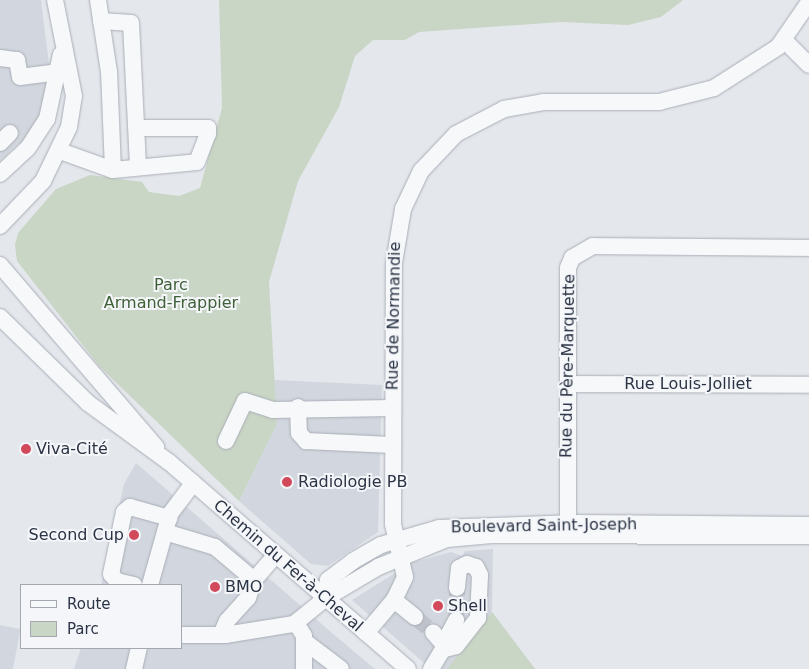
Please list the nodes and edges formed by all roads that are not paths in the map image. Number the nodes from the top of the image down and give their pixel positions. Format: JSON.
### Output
{"nodes":[{"id":1,"x":55,"y":0,"type":"edge"},
{"id":2,"x":98,"y":0,"type":"edge"},
{"id":3,"x":809,"y":2,"type":"edge"},
{"id":4,"x":101,"y":21,"type":"junction"},
{"id":5,"x":784,"y":40,"type":"junction"},
{"id":6,"x":0,"y":58,"type":"edge"},
{"id":7,"x":809,"y":65,"type":"edge"},
{"id":8,"x":64,"y":71,"type":"junction"},
{"id":9,"x":138,"y":128,"type":"junction"},
{"id":10,"x":60,"y":151,"type":"junction"},
{"id":11,"x":138,"y":166,"type":"junction"},
{"id":12,"x":113,"y":170,"type":"junction"},
{"id":13,"x":0,"y":174,"type":"edge"},
{"id":14,"x":0,"y":226,"type":"edge"},
{"id":15,"x":809,"y":248,"type":"edge"},
{"id":16,"x":0,"y":265,"type":"edge"},
{"id":17,"x":0,"y":317,"type":"edge"},
{"id":18,"x":568,"y":384,"type":"junction"},
{"id":19,"x":809,"y":385,"type":"edge"},
{"id":20,"x":298,"y":407,"type":"junction"},
{"id":21,"x":392,"y":408,"type":"junction"},
{"id":22,"x":226,"y":441,"type":"dead end"},
{"id":23,"x":392,"y":445,"type":"junction"},
{"id":24,"x":169,"y":462,"type":"junction"},
{"id":25,"x":193,"y":483,"type":"junction"},
{"id":26,"x":167,"y":525,"type":"junction"},
{"id":27,"x":809,"y":525,"type":"edge"},
{"id":28,"x":568,"y":529,"type":"junction"},
{"id":29,"x":809,"y":536,"type":"edge"},
{"id":30,"x":398,"y":548,"type":"junction"},
{"id":31,"x":276,"y":555,"type":"junction"},
{"id":32,"x":254,"y":580,"type":"junction"},
{"id":33,"x":130,"y":584,"type":"edge"},
{"id":34,"x":150,"y":584,"type":"edge"},
{"id":35,"x":456,"y":588,"type":"tunnel mouth"},
{"id":36,"x":326,"y":598,"type":"junction"},
{"id":37,"x":394,"y":600,"type":"junction"},
{"id":38,"x":415,"y":617,"type":"tunnel mouth"},
{"id":39,"x":456,"y":620,"type":"tunnel mouth"},
{"id":40,"x":296,"y":623,"type":"junction"},
{"id":41,"x":366,"y":633,"type":"junction"},
{"id":42,"x":182,"y":635,"type":"edge"},
{"id":43,"x":221,"y":636,"type":"junction"},
{"id":44,"x":304,"y":641,"type":"junction"},
{"id":45,"x":441,"y":642,"type":"junction"},
{"id":46,"x":139,"y":649,"type":"edge"},
{"id":47,"x":134,"y":669,"type":"edge"},
{"id":48,"x":304,"y":669,"type":"edge"},
{"id":49,"x":341,"y":669,"type":"edge"},
{"id":50,"x":408,"y":669,"type":"edge"},
{"id":51,"x":431,"y":669,"type":"edge"}],
"edges":[{"from":1,"to":8,"type":"street"},
{"from":2,"to":4,"type":"street"},
{"from":3,"to":5,"type":"street","name":"Rue de Normandie"},
{"from":4,"to":9,"type":"street"},
{"from":4,"to":12,"type":"street"},
{"from":5,"to":7,"type":"street"},
{"from":5,"to":21,"type":"street","name":"Rue de Normandie"},
{"from":6,"to":8,"type":"street"},
{"from":8,"to":10,"type":"street"},
{"from":8,"to":13,"type":"street"},
{"from":9,"to":11,"type":"street"},
{"from":9,"to":11,"type":"street"},
{"from":10,"to":12,"type":"street"},
{"from":10,"to":14,"type":"street"},
{"from":11,"to":12,"type":"street"},
{"from":15,"to":18,"type":"street","name":"Rue du Père-Marquette"},
{"from":16,"to":24,"type":"street","name":"Chemin du Fer-à-Cheval"},
{"from":17,"to":24,"type":"street","name":"Chemin du Fer-à-Cheval"},
{"from":18,"to":19,"type":"street","name":"Rue Louis-Jolliet"},
{"from":18,"to":28,"type":"street","name":"Rue du Père-Marquette"},
{"from":20,"to":21,"type":"street"},
{"from":20,"to":22,"type":"street"},
{"from":20,"to":23,"type":"street"},
{"from":21,"to":23,"type":"street","name":"Rue de Normandie"},
{"from":23,"to":30,"type":"street","name":"Rue de Normandie"},
{"from":24,"to":25,"type":"street","name":"Chemin du Fer-à-Cheval"},
{"from":25,"to":26,"type":"street"},
{"from":25,"to":31,"type":"street","name":"Chemin du Fer-à-Cheval"},
{"from":26,"to":32,"type":"street"},
{"from":26,"to":33,"type":"street"},
{"from":26,"to":34,"type":"street"},
{"from":27,"to":28,"type":"street","name":"Boulevard Saint-Joseph"},
{"from":28,"to":29,"type":"street","name":"Boulevard Saint-Joseph"},
{"from":28,"to":30,"type":"street","name":"Boulevard Saint-Joseph"},
{"from":30,"to":36,"type":"street","name":"Boulevard Saint-Joseph"},
{"from":30,"to":37,"type":"street","name":"Rue de Normandie"},
{"from":31,"to":32,"type":"street"},
{"from":31,"to":36,"type":"street","name":"Chemin du Fer-à-Cheval"},
{"from":32,"to":43,"type":"street"},
{"from":35,"to":45,"type":"street"},
{"from":36,"to":40,"type":"street","name":"Boulevard Saint-Joseph"},
{"from":36,"to":41,"type":"street","name":"Chemin du Fer-à-Cheval"},
{"from":37,"to":38,"type":"street"},
{"from":37,"to":41,"type":"street","name":"Rue de Normandie"},
{"from":39,"to":45,"type":"street"},
{"from":40,"to":43,"type":"street"},
{"from":40,"to":44,"type":"street"},
{"from":41,"to":50,"type":"street","name":"Chemin du Fer-à-Cheval"},
{"from":42,"to":43,"type":"street"},
{"from":44,"to":48,"type":"street"},
{"from":44,"to":49,"type":"street"},
{"from":45,"to":51,"type":"street"},
{"from":46,"to":47,"type":"street"}]}
